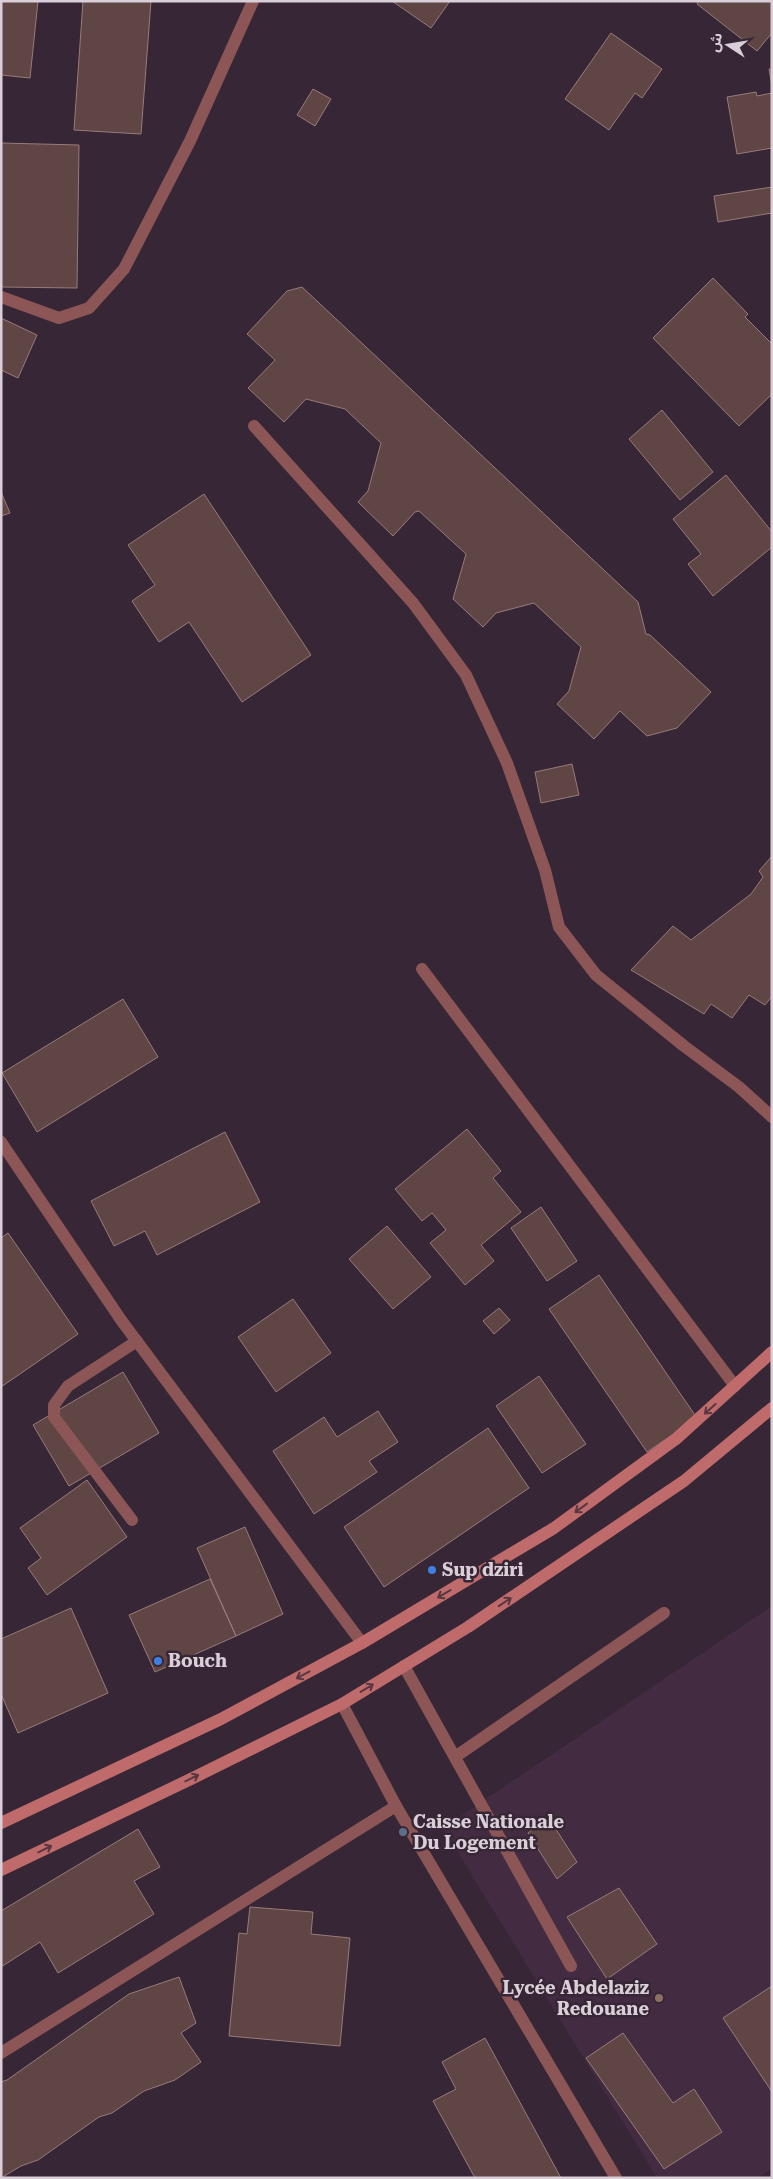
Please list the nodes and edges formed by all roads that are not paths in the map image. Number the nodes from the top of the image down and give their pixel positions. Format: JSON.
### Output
{"nodes":[{"id":1,"x":253,"y":1,"type":"edge"},
{"id":2,"x":1,"y":297,"type":"edge"},
{"id":3,"x":254,"y":426,"type":"dead end"},
{"id":4,"x":422,"y":969,"type":"dead end"},
{"id":5,"x":772,"y":1117,"type":"edge"},
{"id":6,"x":1,"y":1142,"type":"edge"},
{"id":7,"x":137,"y":1341,"type":"junction"},
{"id":8,"x":772,"y":1352,"type":"edge"},
{"id":9,"x":735,"y":1386,"type":"junction"},
{"id":10,"x":772,"y":1408,"type":"edge"},
{"id":11,"x":132,"y":1520,"type":"dead end"},
{"id":12,"x":664,"y":1613,"type":"dead end"},
{"id":13,"x":362,"y":1643,"type":"junction"},
{"id":14,"x":404,"y":1666,"type":"junction"},
{"id":15,"x":342,"y":1704,"type":"junction"},
{"id":16,"x":455,"y":1757,"type":"junction"},
{"id":17,"x":396,"y":1806,"type":"junction"},
{"id":18,"x":1,"y":1823,"type":"edge"},
{"id":19,"x":1,"y":1870,"type":"edge"},
{"id":20,"x":571,"y":1966,"type":"dead end"},
{"id":21,"x":1,"y":2053,"type":"edge"},
{"id":22,"x":616,"y":2178,"type":"edge"}],
"edges":[{"from":1,"to":2,"type":"street"},
{"from":3,"to":5,"type":"street"},
{"from":4,"to":9,"type":"street"},
{"from":6,"to":7,"type":"street"},
{"from":7,"to":11,"type":"street"},
{"from":7,"to":13,"type":"street"},
{"from":8,"to":9,"type":"main road"},
{"from":9,"to":13,"type":"main road","one_way":true},
{"from":14,"to":10,"type":"main road","one_way":true},
{"from":12,"to":16,"type":"street"},
{"from":13,"to":18,"type":"main road","one_way":true},
{"from":15,"to":14,"type":"main road","one_way":true},
{"from":14,"to":16,"type":"street"},
{"from":15,"to":17,"type":"street"},
{"from":19,"to":15,"type":"main road","one_way":true},
{"from":16,"to":20,"type":"street"},
{"from":17,"to":21,"type":"street"},
{"from":17,"to":22,"type":"street"}]}
